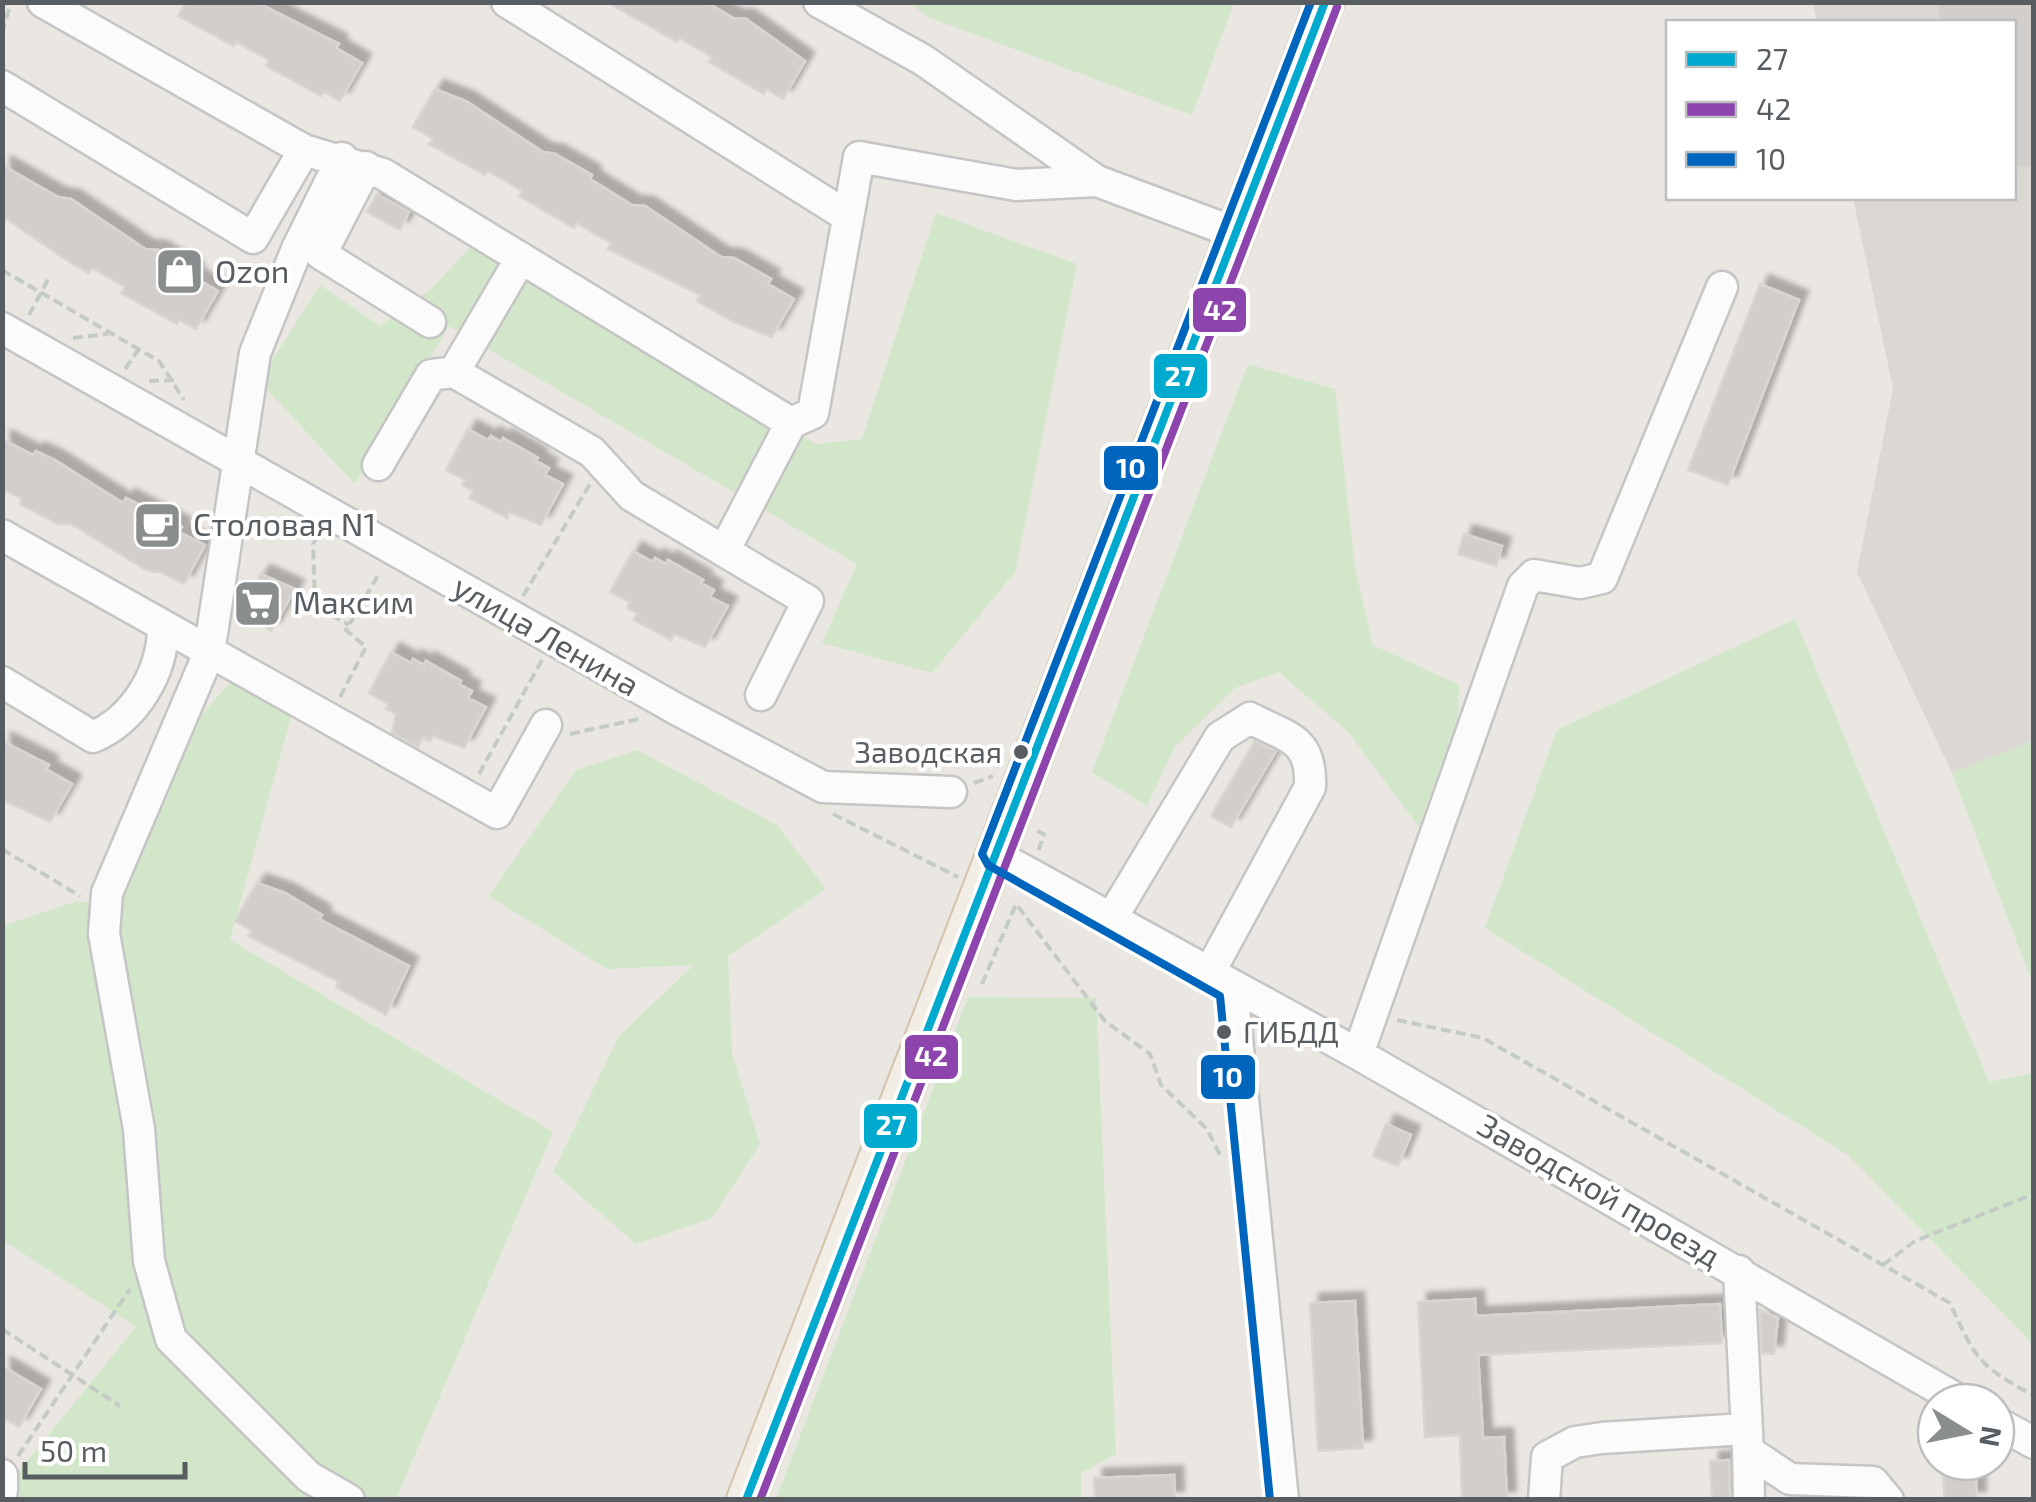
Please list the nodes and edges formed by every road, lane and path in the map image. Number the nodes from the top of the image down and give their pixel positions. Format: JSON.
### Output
{"nodes":[{"id":1,"x":11,"y":2,"type":"edge"},
{"id":2,"x":43,"y":2,"type":"edge"},
{"id":3,"x":507,"y":2,"type":"edge"},
{"id":4,"x":820,"y":2,"type":"edge"},
{"id":5,"x":1325,"y":2,"type":"edge"},
{"id":6,"x":2,"y":33,"type":"edge"},
{"id":7,"x":2,"y":86,"type":"edge"},
{"id":8,"x":304,"y":150,"type":"junction"},
{"id":9,"x":354,"y":163,"type":"junction"},
{"id":10,"x":1096,"y":181,"type":"junction"},
{"id":11,"x":848,"y":216,"type":"junction"},
{"id":12,"x":1236,"y":233,"type":"junction"},
{"id":13,"x":521,"y":258,"type":"junction"},
{"id":14,"x":2,"y":270,"type":"edge"},
{"id":15,"x":50,"y":276,"type":"dead end"},
{"id":16,"x":1722,"y":287,"type":"dead end"},
{"id":17,"x":41,"y":292,"type":"junction"},
{"id":18,"x":430,"y":322,"type":"dead end"},
{"id":19,"x":10,"y":332,"type":"edge"},
{"id":20,"x":454,"y":372,"type":"junction"},
{"id":21,"x":791,"y":423,"type":"junction"},
{"id":22,"x":207,"y":444,"type":"junction"},
{"id":23,"x":238,"y":462,"type":"junction"},
{"id":24,"x":602,"y":463,"type":"junction"},
{"id":25,"x":378,"y":466,"type":"dead end"},
{"id":26,"x":330,"y":514,"type":"junction"},
{"id":27,"x":2,"y":536,"type":"edge"},
{"id":28,"x":394,"y":550,"type":"junction"},
{"id":29,"x":724,"y":551,"type":"junction"},
{"id":30,"x":511,"y":616,"type":"junction"},
{"id":31,"x":349,"y":624,"type":"junction"},
{"id":32,"x":162,"y":626,"type":"junction"},
{"id":33,"x":556,"y":640,"type":"junction"},
{"id":34,"x":209,"y":653,"type":"junction"},
{"id":35,"x":2,"y":682,"type":"edge"},
{"id":36,"x":761,"y":695,"type":"dead end"},
{"id":37,"x":678,"y":710,"type":"junction"},
{"id":38,"x":328,"y":719,"type":"junction"},
{"id":39,"x":556,"y":730,"type":"joint"},
{"id":40,"x":511,"y":747,"type":"dead end"},
{"id":41,"x":492,"y":751,"type":"junction"},
{"id":42,"x":951,"y":792,"type":"dead end"},
{"id":43,"x":466,"y":795,"type":"junction"},
{"id":44,"x":817,"y":806,"type":"dead end"},
{"id":45,"x":2,"y":849,"type":"edge"},
{"id":46,"x":988,"y":872,"type":"junction"},
{"id":47,"x":106,"y":911,"type":"junction"},
{"id":48,"x":1111,"y":920,"type":"junction"},
{"id":49,"x":1220,"y":982,"type":"junction"},
{"id":50,"x":982,"y":984,"type":"dead end"},
{"id":51,"x":1372,"y":1015,"type":"junction"},
{"id":52,"x":1358,"y":1054,"type":"junction"},
{"id":53,"x":2034,"y":1194,"type":"edge"},
{"id":54,"x":1254,"y":1204,"type":"junction"},
{"id":55,"x":149,"y":1260,"type":"junction"},
{"id":56,"x":1883,"y":1265,"type":"junction"},
{"id":57,"x":1739,"y":1271,"type":"junction"},
{"id":58,"x":2,"y":1330,"type":"edge"},
{"id":59,"x":74,"y":1372,"type":"junction"},
{"id":60,"x":1928,"y":1382,"type":"edge"},
{"id":61,"x":2034,"y":1396,"type":"edge"},
{"id":62,"x":120,"y":1406,"type":"dead end"},
{"id":63,"x":1746,"y":1440,"type":"junction"},
{"id":64,"x":3,"y":1480,"type":"edge"},
{"id":65,"x":349,"y":1500,"type":"edge"},
{"id":66,"x":746,"y":1500,"type":"edge"},
{"id":67,"x":1283,"y":1500,"type":"edge"},
{"id":68,"x":1544,"y":1500,"type":"edge"},
{"id":69,"x":1749,"y":1500,"type":"edge"},
{"id":70,"x":1888,"y":1500,"type":"edge"}],
"edges":[{"from":1,"to":6,"type":"path"},
{"from":2,"to":8,"type":"street"},
{"from":3,"to":11,"type":"street"},
{"from":4,"to":10,"type":"street"},
{"from":5,"to":12,"type":"main road"},
{"from":7,"to":8,"type":"street"},
{"from":8,"to":9,"type":"street"},
{"from":9,"to":13,"type":"street"},
{"from":9,"to":18,"type":"street"},
{"from":9,"to":23,"type":"street"},
{"from":10,"to":11,"type":"street"},
{"from":10,"to":12,"type":"street"},
{"from":11,"to":21,"type":"street"},
{"from":12,"to":46,"type":"main road"},
{"from":13,"to":20,"type":"street"},
{"from":13,"to":21,"type":"street"},
{"from":14,"to":17,"type":"path"},
{"from":15,"to":17,"type":"path"},
{"from":16,"to":51,"type":"street"},
{"from":17,"to":19,"type":"path"},
{"from":17,"to":22,"type":"path"},
{"from":19,"to":22,"type":"street","name":"улица Ленина"},
{"from":20,"to":24,"type":"street"},
{"from":20,"to":25,"type":"street"},
{"from":21,"to":29,"type":"street"},
{"from":22,"to":23,"type":"street","name":"улица Ленина"},
{"from":23,"to":26,"type":"street","name":"улица Ленина"},
{"from":23,"to":34,"type":"street"},
{"from":24,"to":29,"type":"street"},
{"from":24,"to":30,"type":"path"},
{"from":26,"to":28,"type":"street","name":"улица Ленина"},
{"from":26,"to":31,"type":"path"},
{"from":27,"to":32,"type":"street"},
{"from":28,"to":30,"type":"street","name":"улица Ленина"},
{"from":28,"to":31,"type":"path"},
{"from":29,"to":36,"type":"street"},
{"from":30,"to":33,"type":"street","name":"улица Ленина"},
{"from":31,"to":38,"type":"path"},
{"from":32,"to":34,"type":"street"},
{"from":32,"to":35,"type":"street"},
{"from":33,"to":37,"type":"street","name":"улица Ленина"},
{"from":33,"to":41,"type":"path"},
{"from":34,"to":38,"type":"street"},
{"from":34,"to":47,"type":"street"},
{"from":37,"to":39,"type":"path"},
{"from":37,"to":42,"type":"street","name":"улица Ленина"},
{"from":38,"to":43,"type":"street"},
{"from":39,"to":43,"type":"street"},
{"from":40,"to":41,"type":"path"},
{"from":41,"to":43,"type":"path"},
{"from":44,"to":46,"type":"path"},
{"from":45,"to":47,"type":"path"},
{"from":46,"to":48,"type":"street","name":"Заводской проезд"},
{"from":46,"to":66,"type":"main road"},
{"from":47,"to":55,"type":"street"},
{"from":48,"to":49,"type":"street","name":"Заводской проезд"},
{"from":48,"to":49,"type":"street"},
{"from":49,"to":52,"type":"street","name":"Заводской проезд"},
{"from":49,"to":54,"type":"street"},
{"from":50,"to":54,"type":"path"},
{"from":51,"to":52,"type":"street"},
{"from":51,"to":56,"type":"path"},
{"from":52,"to":57,"type":"street","name":"Заводской проезд"},
{"from":53,"to":56,"type":"path"},
{"from":54,"to":67,"type":"street"},
{"from":55,"to":59,"type":"path"},
{"from":55,"to":65,"type":"street"},
{"from":56,"to":61,"type":"path"},
{"from":57,"to":60,"type":"street","name":"Заводской проезд"},
{"from":57,"to":63,"type":"street"},
{"from":58,"to":59,"type":"path"},
{"from":59,"to":62,"type":"path"},
{"from":59,"to":64,"type":"path"},
{"from":63,"to":68,"type":"street"},
{"from":63,"to":69,"type":"street"},
{"from":63,"to":70,"type":"street"}]}
